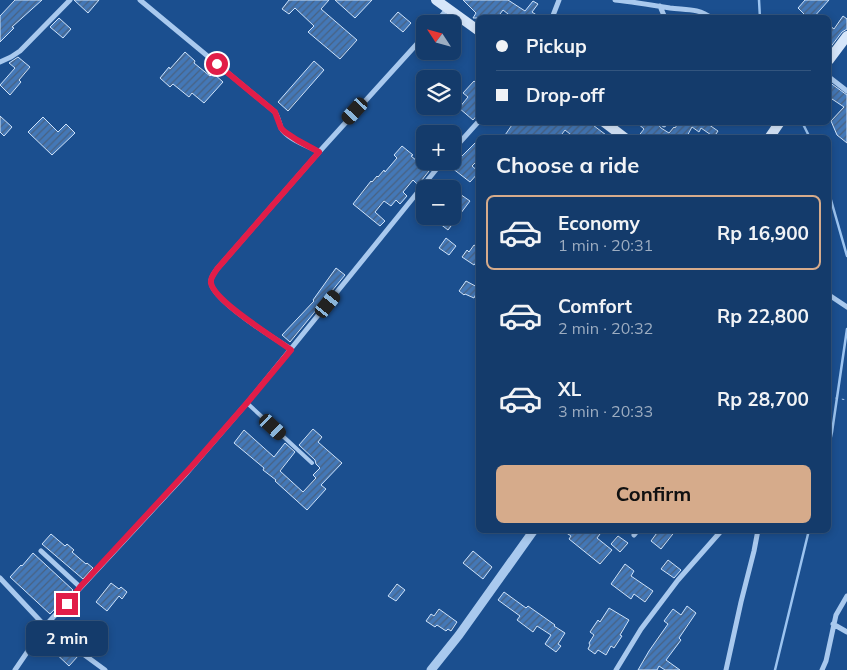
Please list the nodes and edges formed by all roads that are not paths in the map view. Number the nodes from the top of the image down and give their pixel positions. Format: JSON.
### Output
{"nodes":[{"id":1,"x":70,"y":0,"type":"edge"},
{"id":2,"x":140,"y":0,"type":"edge"},
{"id":3,"x":436,"y":0,"type":"edge"},
{"id":4,"x":560,"y":0,"type":"edge"},
{"id":5,"x":616,"y":0,"type":"edge"},
{"id":6,"x":660,"y":6,"type":"junction"},
{"id":7,"x":448,"y":8,"type":"junction"},
{"id":8,"x":442,"y":15,"type":"edge"},
{"id":9,"x":553,"y":15,"type":"edge"},
{"id":10,"x":664,"y":15,"type":"edge"},
{"id":11,"x":708,"y":15,"type":"edge"},
{"id":12,"x":476,"y":29,"type":"edge"},
{"id":13,"x":847,"y":36,"type":"edge"},
{"id":14,"x":416,"y":45,"type":"edge"},
{"id":15,"x":831,"y":57,"type":"edge"},
{"id":16,"x":0,"y":62,"type":"edge"},
{"id":17,"x":831,"y":79,"type":"edge"},
{"id":18,"x":847,"y":91,"type":"edge"},
{"id":19,"x":476,"y":124,"type":"edge"},
{"id":20,"x":608,"y":125,"type":"edge"},
{"id":21,"x":621,"y":135,"type":"edge"},
{"id":22,"x":461,"y":141,"type":"edge"},
{"id":23,"x":319,"y":152,"type":"junction"},
{"id":24,"x":437,"y":170,"type":"edge"},
{"id":25,"x":831,"y":296,"type":"edge"},
{"id":26,"x":847,"y":307,"type":"edge"},
{"id":27,"x":291,"y":350,"type":"junction"},
{"id":28,"x":247,"y":403,"type":"junction"},
{"id":29,"x":312,"y":464,"type":"dead end"},
{"id":30,"x":532,"y":533,"type":"edge"},
{"id":31,"x":719,"y":533,"type":"edge"},
{"id":32,"x":757,"y":533,"type":"edge"},
{"id":33,"x":41,"y":551,"type":"dead end"},
{"id":34,"x":0,"y":578,"type":"edge"},
{"id":35,"x":80,"y":587,"type":"junction"},
{"id":36,"x":847,"y":596,"type":"edge"},
{"id":37,"x":833,"y":624,"type":"junction"},
{"id":38,"x":46,"y":626,"type":"junction"},
{"id":39,"x":847,"y":632,"type":"edge"},
{"id":40,"x":15,"y":670,"type":"edge"},
{"id":41,"x":105,"y":670,"type":"edge"},
{"id":42,"x":431,"y":670,"type":"edge"},
{"id":43,"x":616,"y":670,"type":"edge"},
{"id":44,"x":726,"y":670,"type":"edge"},
{"id":45,"x":822,"y":670,"type":"edge"}],
"edges":[{"from":1,"to":16,"type":"street"},
{"from":2,"to":23,"type":"street"},
{"from":3,"to":7,"type":"main road"},
{"from":4,"to":9,"type":"street"},
{"from":5,"to":6,"type":"street"},
{"from":6,"to":10,"type":"street"},
{"from":6,"to":11,"type":"street"},
{"from":7,"to":8,"type":"street"},
{"from":7,"to":12,"type":"main road"},
{"from":13,"to":15,"type":"main road"},
{"from":14,"to":23,"type":"street"},
{"from":17,"to":18,"type":"street"},
{"from":19,"to":22,"type":"street"},
{"from":20,"to":21,"type":"main road"},
{"from":23,"to":27,"type":"street"},
{"from":24,"to":27,"type":"street"},
{"from":25,"to":26,"type":"street"},
{"from":27,"to":28,"type":"street"},
{"from":28,"to":29,"type":"lane"},
{"from":28,"to":35,"type":"street"},
{"from":30,"to":42,"type":"street"},
{"from":31,"to":43,"type":"street"},
{"from":32,"to":44,"type":"street"},
{"from":33,"to":35,"type":"street"},
{"from":34,"to":38,"type":"street"},
{"from":35,"to":38,"type":"street"},
{"from":36,"to":37,"type":"street"},
{"from":37,"to":39,"type":"street"},
{"from":37,"to":45,"type":"street"},
{"from":38,"to":40,"type":"street"},
{"from":38,"to":41,"type":"street"}]}
